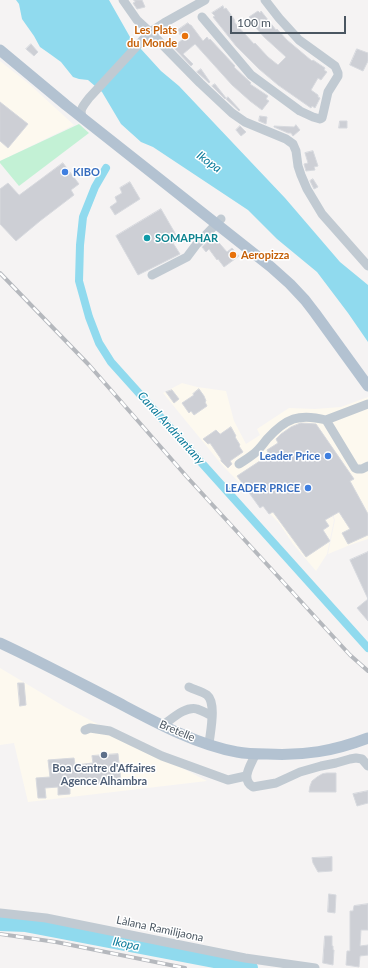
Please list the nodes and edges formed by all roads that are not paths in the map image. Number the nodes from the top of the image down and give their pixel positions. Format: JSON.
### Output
{"nodes":[{"id":1,"x":123,"y":0,"type":"edge"},
{"id":2,"x":205,"y":0,"type":"edge"},
{"id":3,"x":265,"y":0,"type":"edge"},
{"id":4,"x":202,"y":17,"type":"dead end"},
{"id":5,"x":148,"y":35,"type":"junction"},
{"id":6,"x":0,"y":41,"type":"edge"},
{"id":7,"x":0,"y":50,"type":"edge"},
{"id":8,"x":82,"y":113,"type":"junction"},
{"id":9,"x":219,"y":222,"type":"junction"},
{"id":10,"x":368,"y":266,"type":"edge"},
{"id":11,"x":152,"y":275,"type":"dead end"},
{"id":12,"x":368,"y":378,"type":"edge"},
{"id":13,"x":368,"y":386,"type":"edge"},
{"id":14,"x":368,"y":404,"type":"edge"},
{"id":15,"x":326,"y":420,"type":"junction"},
{"id":16,"x":239,"y":464,"type":"dead end"},
{"id":17,"x":368,"y":466,"type":"edge"},
{"id":18,"x":0,"y":643,"type":"edge"},
{"id":19,"x":189,"y":687,"type":"dead end"},
{"id":20,"x":212,"y":716,"type":"junction"},
{"id":21,"x":163,"y":725,"type":"junction"},
{"id":22,"x":85,"y":730,"type":"dead end"},
{"id":23,"x":368,"y":738,"type":"edge"},
{"id":24,"x":209,"y":744,"type":"junction"},
{"id":25,"x":256,"y":755,"type":"junction"},
{"id":26,"x":368,"y":766,"type":"edge"},
{"id":27,"x":246,"y":776,"type":"junction"},
{"id":28,"x":0,"y":913,"type":"edge"},
{"id":29,"x":315,"y":968,"type":"edge"}],
"edges":[{"from":1,"to":5,"type":"street"},
{"from":2,"to":5,"type":"street"},
{"from":3,"to":4,"type":"street"},
{"from":5,"to":8,"type":"street"},
{"from":5,"to":10,"type":"street"},
{"from":6,"to":8,"type":"main road"},
{"from":7,"to":8,"type":"main road"},
{"from":8,"to":9,"type":"main road"},
{"from":9,"to":11,"type":"street"},
{"from":9,"to":12,"type":"main road"},
{"from":9,"to":13,"type":"main road"},
{"from":14,"to":15,"type":"street"},
{"from":15,"to":16,"type":"street"},
{"from":15,"to":17,"type":"street"},
{"from":18,"to":21,"type":"main road","name":"Bretelle"},
{"from":19,"to":20,"type":"street"},
{"from":20,"to":21,"type":"street"},
{"from":20,"to":24,"type":"street"},
{"from":21,"to":24,"type":"main road","name":"Bretelle"},
{"from":22,"to":27,"type":"street"},
{"from":23,"to":25,"type":"main road","name":"Bretelle"},
{"from":24,"to":25,"type":"main road","name":"Bretelle"},
{"from":25,"to":27,"type":"street"},
{"from":26,"to":27,"type":"street"},
{"from":28,"to":29,"type":"street","name":"Làlana Ramilijaona"}]}
